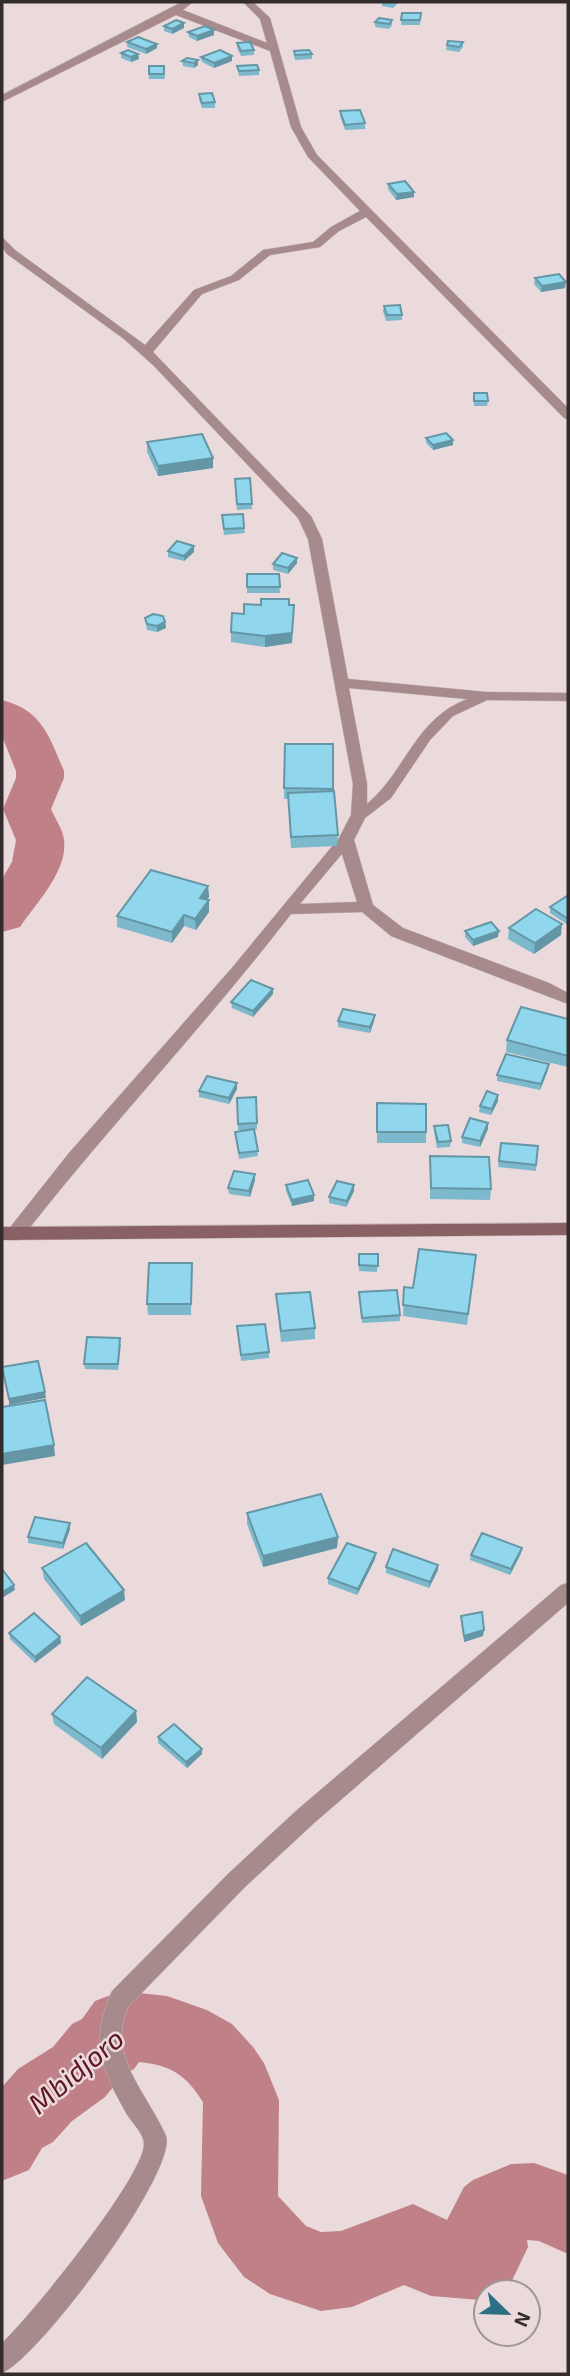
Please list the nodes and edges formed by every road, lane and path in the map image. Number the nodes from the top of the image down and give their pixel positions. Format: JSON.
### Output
{"nodes":[{"id":1,"x":188,"y":2,"type":"edge"},
{"id":2,"x":248,"y":2,"type":"edge"},
{"id":3,"x":176,"y":10,"type":"junction"},
{"id":4,"x":275,"y":50,"type":"junction"},
{"id":5,"x":2,"y":99,"type":"edge"},
{"id":6,"x":366,"y":212,"type":"junction"},
{"id":7,"x":2,"y":240,"type":"edge"},
{"id":8,"x":146,"y":352,"type":"junction"},
{"id":9,"x":568,"y":415,"type":"edge"},
{"id":10,"x":342,"y":683,"type":"junction"},
{"id":11,"x":486,"y":696,"type":"junction"},
{"id":12,"x":568,"y":697,"type":"edge"},
{"id":13,"x":359,"y":815,"type":"junction"},
{"id":14,"x":346,"y":840,"type":"junction"},
{"id":15,"x":366,"y":907,"type":"junction"},
{"id":16,"x":287,"y":909,"type":"junction"},
{"id":17,"x":568,"y":999,"type":"edge"},
{"id":18,"x":568,"y":1229,"type":"edge"},
{"id":19,"x":8,"y":1234,"type":"edge"},
{"id":20,"x":568,"y":1591,"type":"edge"},
{"id":21,"x":2,"y":2360,"type":"edge"}],
"edges":[{"from":1,"to":3,"type":"street"},
{"from":2,"to":4,"type":"street"},
{"from":3,"to":4,"type":"street"},
{"from":3,"to":5,"type":"street"},
{"from":4,"to":6,"type":"street"},
{"from":6,"to":8,"type":"street"},
{"from":6,"to":9,"type":"street"},
{"from":7,"to":8,"type":"street"},
{"from":8,"to":10,"type":"street"},
{"from":10,"to":11,"type":"street"},
{"from":10,"to":13,"type":"street"},
{"from":11,"to":12,"type":"street"},
{"from":11,"to":13,"type":"street"},
{"from":13,"to":14,"type":"street"},
{"from":14,"to":15,"type":"street"},
{"from":14,"to":16,"type":"street"},
{"from":15,"to":16,"type":"street"},
{"from":15,"to":17,"type":"street"},
{"from":16,"to":19,"type":"street"},
{"from":18,"to":19,"type":"street"},
{"from":20,"to":21,"type":"street"}]}
